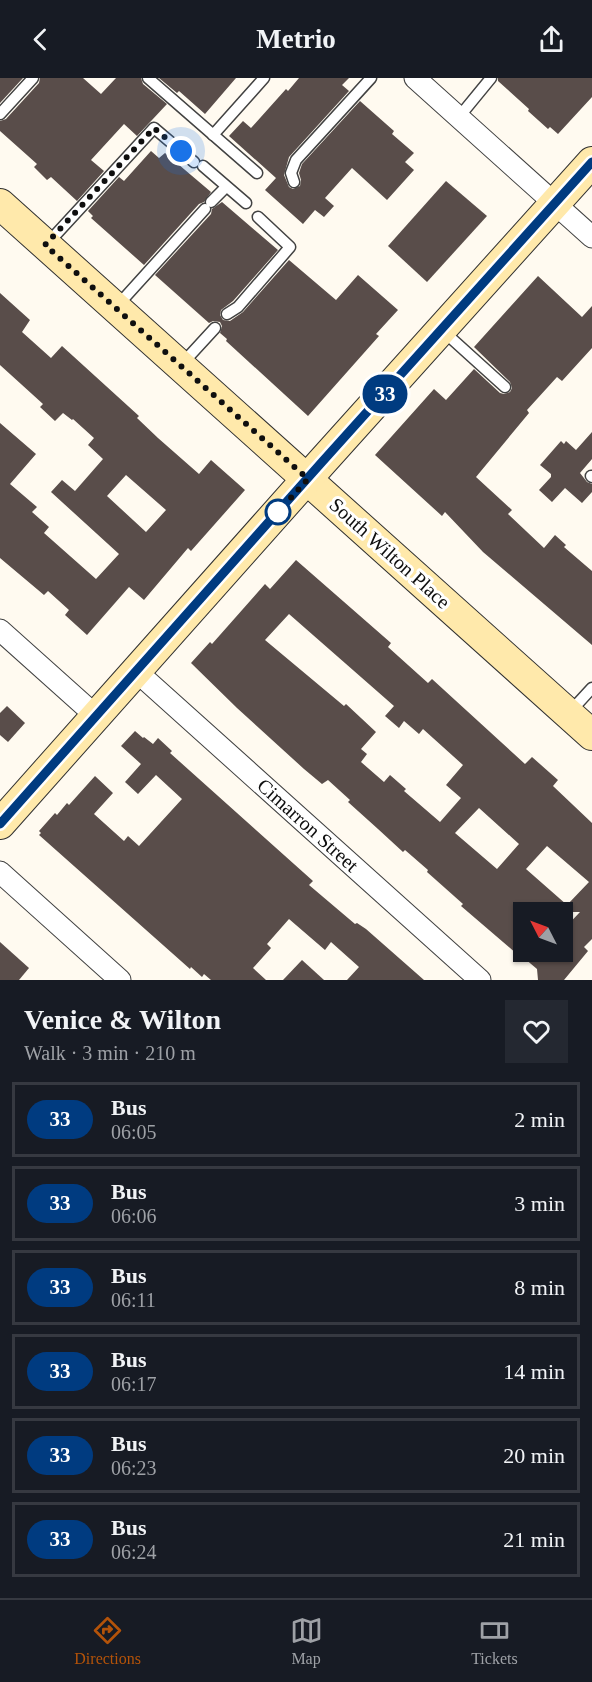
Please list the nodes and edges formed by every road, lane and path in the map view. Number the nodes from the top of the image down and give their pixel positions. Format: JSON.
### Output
{"nodes":[{"id":1,"x":33,"y":78,"type":"edge"},
{"id":2,"x":148,"y":78,"type":"edge"},
{"id":3,"x":264,"y":78,"type":"edge"},
{"id":4,"x":371,"y":78,"type":"edge"},
{"id":5,"x":415,"y":78,"type":"edge"},
{"id":6,"x":491,"y":78,"type":"edge"},
{"id":7,"x":0,"y":114,"type":"edge"},
{"id":8,"x":459,"y":117,"type":"junction"},
{"id":9,"x":213,"y":135,"type":"junction"},
{"id":10,"x":592,"y":162,"type":"edge"},
{"id":11,"x":257,"y":173,"type":"dead end"},
{"id":12,"x":294,"y":182,"type":"dead end"},
{"id":13,"x":226,"y":187,"type":"junction"},
{"id":14,"x":246,"y":203,"type":"dead end"},
{"id":15,"x":555,"y":203,"type":"junction"},
{"id":16,"x":0,"y":204,"type":"edge"},
{"id":17,"x":258,"y":217,"type":"dead end"},
{"id":18,"x":592,"y":237,"type":"edge"},
{"id":19,"x":45,"y":245,"type":"junction"},
{"id":20,"x":116,"y":308,"type":"junction"},
{"id":21,"x":227,"y":314,"type":"dead end"},
{"id":22,"x":215,"y":328,"type":"dead end"},
{"id":23,"x":442,"y":330,"type":"junction"},
{"id":24,"x":180,"y":365,"type":"junction"},
{"id":25,"x":506,"y":387,"type":"dead end"},
{"id":26,"x":308,"y":479,"type":"junction"},
{"id":27,"x":0,"y":630,"type":"edge"},
{"id":28,"x":136,"y":671,"type":"junction"},
{"id":29,"x":592,"y":688,"type":"edge"},
{"id":30,"x":569,"y":714,"type":"junction"},
{"id":31,"x":96,"y":716,"type":"junction"},
{"id":32,"x":592,"y":735,"type":"edge"},
{"id":33,"x":1,"y":822,"type":"edge"},
{"id":34,"x":0,"y":872,"type":"edge"},
{"id":35,"x":120,"y":980,"type":"edge"},
{"id":36,"x":480,"y":980,"type":"edge"}],
"edges":[{"from":1,"to":7,"type":"lane"},
{"from":2,"to":9,"type":"lane"},
{"from":3,"to":9,"type":"lane"},
{"from":4,"to":12,"type":"lane"},
{"from":5,"to":8,"type":"street"},
{"from":6,"to":8,"type":"lane"},
{"from":8,"to":15,"type":"street"},
{"from":9,"to":11,"type":"lane"},
{"from":10,"to":15,"type":"main road"},
{"from":13,"to":14,"type":"lane"},
{"from":13,"to":19,"type":"lane"},
{"from":13,"to":20,"type":"lane"},
{"from":15,"to":18,"type":"street"},
{"from":15,"to":23,"type":"main road"},
{"from":16,"to":19,"type":"main road","name":"South Wilton Place"},
{"from":17,"to":21,"type":"lane"},
{"from":19,"to":20,"type":"main road","name":"South Wilton Place"},
{"from":20,"to":24,"type":"main road","name":"South Wilton Place"},
{"from":22,"to":24,"type":"lane"},
{"from":23,"to":25,"type":"lane"},
{"from":23,"to":26,"type":"main road"},
{"from":24,"to":26,"type":"main road","name":"South Wilton Place"},
{"from":26,"to":28,"type":"main road"},
{"from":26,"to":30,"type":"main road","name":"South Wilton Place"},
{"from":27,"to":31,"type":"street"},
{"from":28,"to":31,"type":"main road"},
{"from":28,"to":36,"type":"street","name":"Cimarron Street"},
{"from":29,"to":30,"type":"lane"},
{"from":30,"to":32,"type":"main road","name":"South Wilton Place"},
{"from":31,"to":33,"type":"main road"},
{"from":34,"to":35,"type":"street"}]}
